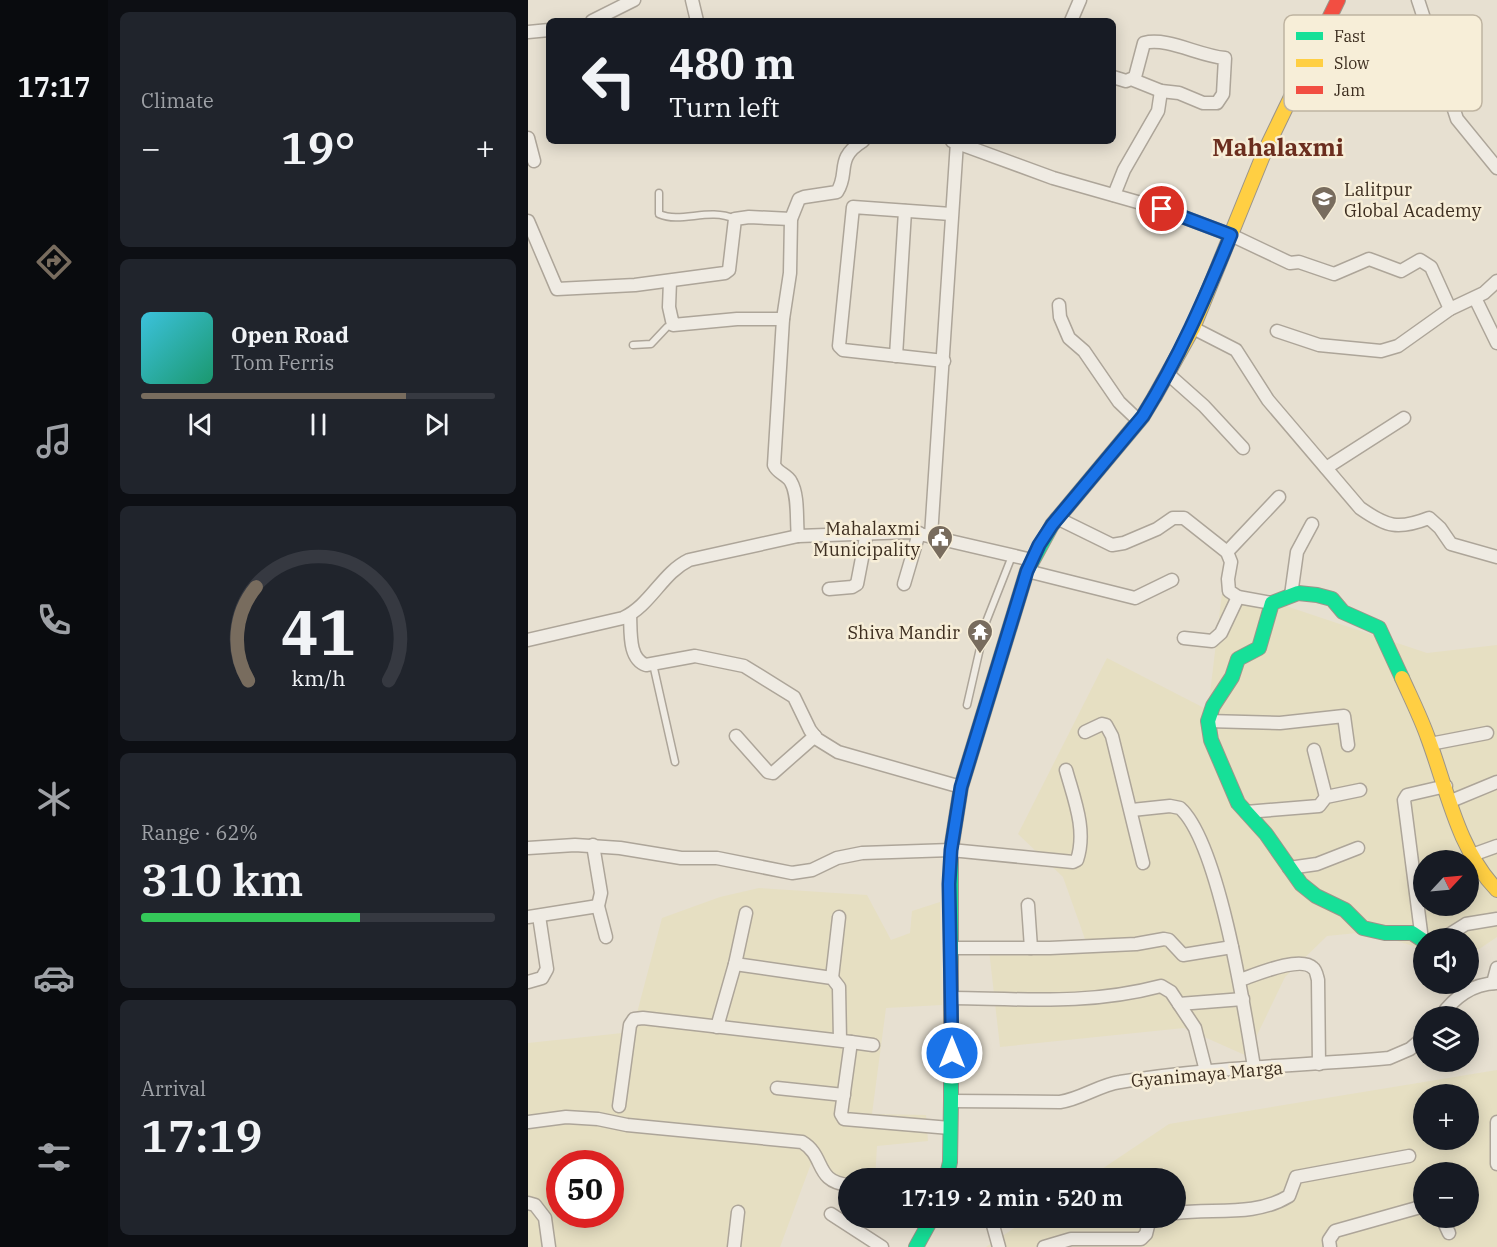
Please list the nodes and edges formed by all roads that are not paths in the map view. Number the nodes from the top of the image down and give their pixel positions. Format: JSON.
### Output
{"nodes":[{"id":1,"x":634,"y":0,"type":"edge"},
{"id":2,"x":692,"y":0,"type":"edge"},
{"id":3,"x":1080,"y":0,"type":"edge"},
{"id":4,"x":1338,"y":0,"type":"edge"},
{"id":5,"x":1418,"y":0,"type":"edge"},
{"id":6,"x":1331,"y":15,"type":"edge"},
{"id":7,"x":1423,"y":15,"type":"edge"},
{"id":8,"x":598,"y":18,"type":"edge"},
{"id":9,"x":696,"y":18,"type":"edge"},
{"id":10,"x":1072,"y":18,"type":"edge"},
{"id":11,"x":546,"y":30,"type":"edge"},
{"id":12,"x":528,"y":32,"type":"edge"},
{"id":13,"x":1116,"y":77,"type":"edge"},
{"id":14,"x":1131,"y":79,"type":"junction"},
{"id":15,"x":1161,"y":91,"type":"junction"},
{"id":16,"x":1284,"y":111,"type":"edge"},
{"id":17,"x":1455,"y":111,"type":"edge"},
{"id":18,"x":528,"y":138,"type":"edge"},
{"id":19,"x":858,"y":144,"type":"edge"},
{"id":20,"x":955,"y":144,"type":"edge"},
{"id":21,"x":960,"y":144,"type":"edge"},
{"id":22,"x":534,"y":161,"type":"dead end"},
{"id":23,"x":1497,"y":168,"type":"edge"},
{"id":24,"x":659,"y":193,"type":"dead end"},
{"id":25,"x":1114,"y":195,"type":"junction"},
{"id":26,"x":905,"y":211,"type":"junction"},
{"id":27,"x":951,"y":214,"type":"junction"},
{"id":28,"x":735,"y":219,"type":"junction"},
{"id":29,"x":791,"y":219,"type":"junction"},
{"id":30,"x":528,"y":221,"type":"edge"},
{"id":31,"x":1231,"y":235,"type":"junction"},
{"id":32,"x":534,"y":254,"type":"edge"},
{"id":33,"x":670,"y":281,"type":"junction"},
{"id":34,"x":1497,"y":281,"type":"edge"},
{"id":35,"x":1475,"y":298,"type":"junction"},
{"id":36,"x":1059,"y":305,"type":"dead end"},
{"id":37,"x":1450,"y":309,"type":"junction"},
{"id":38,"x":783,"y":319,"type":"junction"},
{"id":39,"x":673,"y":325,"type":"junction"},
{"id":40,"x":1192,"y":328,"type":"junction"},
{"id":41,"x":1277,"y":331,"type":"dead end"},
{"id":42,"x":1497,"y":343,"type":"edge"},
{"id":43,"x":633,"y":345,"type":"dead end"},
{"id":44,"x":896,"y":356,"type":"junction"},
{"id":45,"x":944,"y":361,"type":"junction"},
{"id":46,"x":1168,"y":374,"type":"junction"},
{"id":47,"x":1404,"y":418,"type":"dead end"},
{"id":48,"x":1139,"y":421,"type":"junction"},
{"id":49,"x":1243,"y":448,"type":"dead end"},
{"id":50,"x":1326,"y":468,"type":"junction"},
{"id":51,"x":1280,"y":496,"type":"dead end"},
{"id":52,"x":1057,"y":518,"type":"junction"},
{"id":53,"x":1312,"y":524,"type":"dead end"},
{"id":54,"x":867,"y":532,"type":"junction"},
{"id":55,"x":925,"y":534,"type":"junction"},
{"id":56,"x":798,"y":536,"type":"junction"},
{"id":57,"x":1227,"y":552,"type":"junction"},
{"id":58,"x":1012,"y":556,"type":"junction"},
{"id":59,"x":1497,"y":557,"type":"edge"},
{"id":60,"x":1030,"y":565,"type":"junction"},
{"id":61,"x":1172,"y":580,"type":"dead end"},
{"id":62,"x":904,"y":584,"type":"dead end"},
{"id":63,"x":829,"y":589,"type":"dead end"},
{"id":64,"x":1291,"y":595,"type":"junction"},
{"id":65,"x":1238,"y":597,"type":"junction"},
{"id":66,"x":1272,"y":603,"type":"junction"},
{"id":67,"x":630,"y":615,"type":"junction"},
{"id":68,"x":1184,"y":638,"type":"dead end"},
{"id":69,"x":528,"y":640,"type":"edge"},
{"id":70,"x":653,"y":664,"type":"junction"},
{"id":71,"x":967,"y":705,"type":"dead end"},
{"id":72,"x":1208,"y":721,"type":"junction"},
{"id":73,"x":1085,"y":732,"type":"dead end"},
{"id":74,"x":1487,"y":733,"type":"dead end"},
{"id":75,"x":815,"y":735,"type":"junction"},
{"id":76,"x":736,"y":736,"type":"dead end"},
{"id":77,"x":1430,"y":744,"type":"junction"},
{"id":78,"x":1348,"y":745,"type":"dead end"},
{"id":79,"x":1314,"y":750,"type":"dead end"},
{"id":80,"x":675,"y":762,"type":"dead end"},
{"id":81,"x":1066,"y":770,"type":"dead end"},
{"id":82,"x":1497,"y":782,"type":"edge"},
{"id":83,"x":1446,"y":786,"type":"junction"},
{"id":84,"x":961,"y":787,"type":"junction"},
{"id":85,"x":1360,"y":790,"type":"dead end"},
{"id":86,"x":1326,"y":797,"type":"junction"},
{"id":87,"x":1451,"y":801,"type":"junction"},
{"id":88,"x":1131,"y":810,"type":"junction"},
{"id":89,"x":1246,"y":812,"type":"junction"},
{"id":90,"x":592,"y":845,"type":"junction"},
{"id":91,"x":1497,"y":846,"type":"edge"},
{"id":92,"x":528,"y":848,"type":"edge"},
{"id":93,"x":1358,"y":848,"type":"dead end"},
{"id":94,"x":951,"y":850,"type":"junction"},
{"id":95,"x":1470,"y":850,"type":"edge"},
{"id":96,"x":1479,"y":852,"type":"edge"},
{"id":97,"x":1143,"y":863,"type":"dead end"},
{"id":98,"x":1289,"y":868,"type":"junction"},
{"id":99,"x":1479,"y":869,"type":"edge"},
{"id":100,"x":1497,"y":890,"type":"edge"},
{"id":101,"x":1028,"y":905,"type":"dead end"},
{"id":102,"x":598,"y":906,"type":"junction"},
{"id":103,"x":746,"y":913,"type":"dead end"},
{"id":104,"x":534,"y":917,"type":"edge"},
{"id":105,"x":839,"y":917,"type":"dead end"},
{"id":106,"x":1497,"y":919,"type":"edge"},
{"id":107,"x":1421,"y":928,"type":"edge"},
{"id":108,"x":1460,"y":928,"type":"edge"},
{"id":109,"x":1413,"y":934,"type":"edge"},
{"id":110,"x":606,"y":937,"type":"dead end"},
{"id":111,"x":1232,"y":947,"type":"junction"},
{"id":112,"x":951,"y":948,"type":"junction"},
{"id":113,"x":1031,"y":948,"type":"junction"},
{"id":114,"x":735,"y":964,"type":"junction"},
{"id":115,"x":1497,"y":968,"type":"edge"},
{"id":116,"x":832,"y":978,"type":"junction"},
{"id":117,"x":1240,"y":980,"type":"junction"},
{"id":118,"x":528,"y":981,"type":"edge"},
{"id":119,"x":1495,"y":983,"type":"edge"},
{"id":120,"x":952,"y":998,"type":"junction"},
{"id":121,"x":1243,"y":999,"type":"junction"},
{"id":122,"x":1179,"y":1004,"type":"junction"},
{"id":123,"x":1448,"y":1006,"type":"edge"},
{"id":124,"x":717,"y":1027,"type":"junction"},
{"id":125,"x":846,"y":1041,"type":"junction"},
{"id":126,"x":873,"y":1045,"type":"dead end"},
{"id":127,"x":1413,"y":1046,"type":"edge"},
{"id":128,"x":1319,"y":1064,"type":"junction"},
{"id":129,"x":1254,"y":1067,"type":"junction"},
{"id":130,"x":1206,"y":1071,"type":"junction"},
{"id":131,"x":777,"y":1088,"type":"dead end"},
{"id":132,"x":844,"y":1095,"type":"junction"},
{"id":133,"x":951,"y":1101,"type":"junction"},
{"id":134,"x":619,"y":1107,"type":"dead end"},
{"id":135,"x":528,"y":1122,"type":"edge"},
{"id":136,"x":1497,"y":1122,"type":"edge"},
{"id":137,"x":951,"y":1128,"type":"junction"},
{"id":138,"x":1409,"y":1156,"type":"dead end"},
{"id":139,"x":1497,"y":1164,"type":"edge"},
{"id":140,"x":949,"y":1168,"type":"edge"},
{"id":141,"x":838,"y":1183,"type":"edge"},
{"id":142,"x":528,"y":1203,"type":"edge"},
{"id":143,"x":1413,"y":1209,"type":"edge"},
{"id":144,"x":738,"y":1212,"type":"dead end"},
{"id":145,"x":1186,"y":1213,"type":"edge"},
{"id":146,"x":831,"y":1214,"type":"dead end"},
{"id":147,"x":926,"y":1228,"type":"edge"},
{"id":148,"x":994,"y":1228,"type":"edge"},
{"id":149,"x":1148,"y":1228,"type":"edge"},
{"id":150,"x":1447,"y":1228,"type":"edge"},
{"id":151,"x":1449,"y":1233,"type":"dead end"},
{"id":152,"x":549,"y":1247,"type":"edge"},
{"id":153,"x":734,"y":1247,"type":"edge"},
{"id":154,"x":882,"y":1247,"type":"edge"},
{"id":155,"x":916,"y":1247,"type":"edge"},
{"id":156,"x":999,"y":1247,"type":"edge"},
{"id":157,"x":1044,"y":1247,"type":"edge"},
{"id":158,"x":1330,"y":1247,"type":"edge"}],
"edges":[{"from":1,"to":8,"type":"street"},
{"from":2,"to":9,"type":"street"},
{"from":3,"to":10,"type":"street"},
{"from":4,"to":6,"type":"main road"},
{"from":5,"to":7,"type":"street"},
{"from":11,"to":12,"type":"street"},
{"from":13,"to":14,"type":"street"},
{"from":14,"to":15,"type":"street"},
{"from":14,"to":15,"type":"street"},
{"from":15,"to":25,"type":"street"},
{"from":16,"to":31,"type":"main road"},
{"from":17,"to":23,"type":"street"},
{"from":18,"to":22,"type":"street"},
{"from":19,"to":29,"type":"street"},
{"from":20,"to":27,"type":"street"},
{"from":21,"to":25,"type":"street"},
{"from":24,"to":28,"type":"lane"},
{"from":25,"to":31,"type":"street"},
{"from":26,"to":27,"type":"street"},
{"from":26,"to":44,"type":"street"},
{"from":26,"to":44,"type":"street"},
{"from":27,"to":45,"type":"street"},
{"from":28,"to":29,"type":"street"},
{"from":28,"to":33,"type":"street"},
{"from":29,"to":38,"type":"street"},
{"from":30,"to":32,"type":"street"},
{"from":31,"to":37,"type":"street"},
{"from":31,"to":40,"type":"main road"},
{"from":32,"to":33,"type":"street"},
{"from":33,"to":39,"type":"street"},
{"from":34,"to":35,"type":"street"},
{"from":35,"to":37,"type":"street"},
{"from":35,"to":42,"type":"street"},
{"from":36,"to":48,"type":"street"},
{"from":37,"to":41,"type":"street"},
{"from":38,"to":39,"type":"street"},
{"from":38,"to":56,"type":"street"},
{"from":39,"to":43,"type":"lane"},
{"from":40,"to":46,"type":"main road"},
{"from":40,"to":50,"type":"street"},
{"from":44,"to":45,"type":"street"},
{"from":45,"to":55,"type":"street"},
{"from":46,"to":48,"type":"main road"},
{"from":46,"to":49,"type":"street"},
{"from":47,"to":50,"type":"street"},
{"from":48,"to":52,"type":"main road"},
{"from":50,"to":59,"type":"street"},
{"from":51,"to":57,"type":"street"},
{"from":52,"to":57,"type":"street"},
{"from":52,"to":60,"type":"main road"},
{"from":53,"to":64,"type":"street"},
{"from":54,"to":55,"type":"street"},
{"from":54,"to":56,"type":"street"},
{"from":54,"to":63,"type":"street"},
{"from":55,"to":58,"type":"street"},
{"from":55,"to":62,"type":"street"},
{"from":56,"to":67,"type":"street"},
{"from":57,"to":65,"type":"street"},
{"from":58,"to":60,"type":"street"},
{"from":58,"to":71,"type":"lane"},
{"from":60,"to":61,"type":"street"},
{"from":60,"to":84,"type":"main road"},
{"from":64,"to":66,"type":"main road"},
{"from":64,"to":77,"type":"main road"},
{"from":65,"to":66,"type":"street"},
{"from":65,"to":68,"type":"street"},
{"from":66,"to":72,"type":"main road"},
{"from":67,"to":69,"type":"street"},
{"from":67,"to":70,"type":"street"},
{"from":70,"to":75,"type":"street"},
{"from":70,"to":80,"type":"lane"},
{"from":72,"to":78,"type":"street"},
{"from":72,"to":89,"type":"main road"},
{"from":73,"to":88,"type":"street"},
{"from":74,"to":77,"type":"street"},
{"from":75,"to":76,"type":"street"},
{"from":75,"to":84,"type":"street"},
{"from":77,"to":83,"type":"main road"},
{"from":79,"to":86,"type":"street"},
{"from":81,"to":94,"type":"street"},
{"from":82,"to":87,"type":"street"},
{"from":83,"to":87,"type":"main road"},
{"from":83,"to":107,"type":"street"},
{"from":84,"to":94,"type":"main road"},
{"from":85,"to":86,"type":"street"},
{"from":86,"to":89,"type":"street"},
{"from":87,"to":95,"type":"main road"},
{"from":88,"to":97,"type":"street"},
{"from":88,"to":111,"type":"street"},
{"from":89,"to":98,"type":"main road"},
{"from":90,"to":92,"type":"street"},
{"from":90,"to":94,"type":"street"},
{"from":90,"to":102,"type":"street"},
{"from":91,"to":96,"type":"street"},
{"from":93,"to":98,"type":"street"},
{"from":94,"to":112,"type":"main road"},
{"from":98,"to":109,"type":"main road"},
{"from":99,"to":100,"type":"main road"},
{"from":101,"to":113,"type":"street"},
{"from":102,"to":104,"type":"street"},
{"from":102,"to":110,"type":"street"},
{"from":103,"to":114,"type":"street"},
{"from":104,"to":118,"type":"street"},
{"from":105,"to":116,"type":"street"},
{"from":106,"to":108,"type":"street"},
{"from":111,"to":113,"type":"street"},
{"from":111,"to":117,"type":"street"},
{"from":112,"to":113,"type":"street"},
{"from":112,"to":120,"type":"main road"},
{"from":114,"to":116,"type":"street"},
{"from":114,"to":124,"type":"street"},
{"from":115,"to":119,"type":"street"},
{"from":116,"to":125,"type":"street"},
{"from":117,"to":121,"type":"street"},
{"from":117,"to":128,"type":"street"},
{"from":119,"to":123,"type":"street"},
{"from":120,"to":122,"type":"street"},
{"from":120,"to":133,"type":"main road"},
{"from":121,"to":122,"type":"street"},
{"from":121,"to":129,"type":"street"},
{"from":122,"to":130,"type":"street"},
{"from":124,"to":125,"type":"street"},
{"from":124,"to":134,"type":"street"},
{"from":125,"to":126,"type":"street"},
{"from":125,"to":132,"type":"street"},
{"from":127,"to":128,"type":"street","name":"Gyanimaya Marga"},
{"from":128,"to":129,"type":"street","name":"Gyanimaya Marga"},
{"from":129,"to":130,"type":"street","name":"Gyanimaya Marga"},
{"from":130,"to":133,"type":"street","name":"Gyanimaya Marga"},
{"from":131,"to":132,"type":"street"},
{"from":132,"to":137,"type":"street"},
{"from":133,"to":137,"type":"main road"},
{"from":135,"to":141,"type":"street"},
{"from":136,"to":139,"type":"street"},
{"from":137,"to":140,"type":"main road"},
{"from":138,"to":145,"type":"street"},
{"from":142,"to":152,"type":"street"},
{"from":143,"to":158,"type":"street"},
{"from":144,"to":153,"type":"street"},
{"from":146,"to":154,"type":"street"},
{"from":147,"to":155,"type":"main road"},
{"from":148,"to":156,"type":"street"},
{"from":149,"to":157,"type":"street"},
{"from":150,"to":151,"type":"street"}]}
